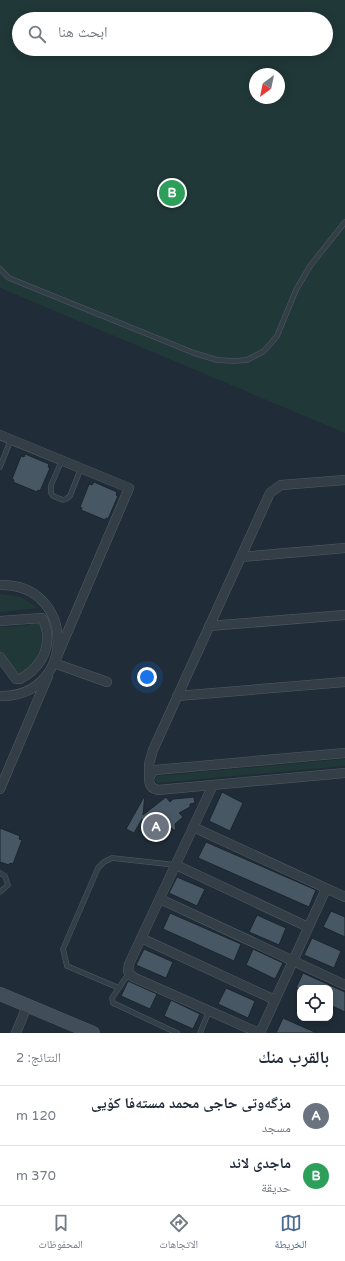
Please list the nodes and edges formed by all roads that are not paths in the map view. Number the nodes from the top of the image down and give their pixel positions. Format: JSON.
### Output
{"nodes":[{"id":1,"x":345,"y":222,"type":"edge"},
{"id":2,"x":0,"y":270,"type":"edge"},
{"id":3,"x":0,"y":434,"type":"edge"},
{"id":4,"x":11,"y":439,"type":"junction"},
{"id":5,"x":62,"y":460,"type":"junction"},
{"id":6,"x":0,"y":467,"type":"edge"},
{"id":7,"x":81,"y":468,"type":"junction"},
{"id":8,"x":345,"y":480,"type":"edge"},
{"id":9,"x":345,"y":548,"type":"edge"},
{"id":10,"x":241,"y":557,"type":"junction"},
{"id":11,"x":0,"y":585,"type":"edge"},
{"id":12,"x":345,"y":615,"type":"edge"},
{"id":13,"x":0,"y":621,"type":"edge"},
{"id":14,"x":210,"y":626,"type":"junction"},
{"id":15,"x":0,"y":657,"type":"edge"},
{"id":16,"x":54,"y":663,"type":"junction"},
{"id":17,"x":107,"y":682,"type":"dead end"},
{"id":18,"x":345,"y":682,"type":"edge"},
{"id":19,"x":0,"y":696,"type":"edge"},
{"id":20,"x":177,"y":696,"type":"junction"},
{"id":21,"x":345,"y":753,"type":"edge"},
{"id":22,"x":345,"y":773,"type":"edge"},
{"id":23,"x":149,"y":778,"type":"junction"},
{"id":24,"x":213,"y":785,"type":"junction"},
{"id":25,"x":0,"y":789,"type":"edge"},
{"id":26,"x":193,"y":827,"type":"junction"},
{"id":27,"x":176,"y":865,"type":"junction"},
{"id":28,"x":0,"y":873,"type":"edge"},
{"id":29,"x":326,"y":888,"type":"junction"},
{"id":30,"x":0,"y":892,"type":"edge"},
{"id":31,"x":345,"y":897,"type":"edge"},
{"id":32,"x":160,"y":899,"type":"junction"},
{"id":33,"x":308,"y":927,"type":"junction"},
{"id":34,"x":141,"y":938,"type":"junction"},
{"id":35,"x":293,"y":961,"type":"junction"},
{"id":36,"x":129,"y":973,"type":"junction"},
{"id":37,"x":345,"y":985,"type":"edge"},
{"id":38,"x":119,"y":988,"type":"junction"},
{"id":39,"x":0,"y":994,"type":"edge"},
{"id":40,"x":275,"y":1000,"type":"junction"},
{"id":41,"x":27,"y":1006,"type":"junction"},
{"id":42,"x":209,"y":1011,"type":"junction"},
{"id":43,"x":16,"y":1033,"type":"edge"},
{"id":44,"x":93,"y":1033,"type":"edge"},
{"id":45,"x":177,"y":1033,"type":"edge"},
{"id":46,"x":200,"y":1033,"type":"edge"},
{"id":47,"x":260,"y":1033,"type":"edge"}],
"edges":[{"from":1,"to":2,"type":"lane"},
{"from":3,"to":4,"type":"street"},
{"from":4,"to":5,"type":"street"},
{"from":4,"to":6,"type":"lane"},
{"from":5,"to":7,"type":"street"},
{"from":5,"to":7,"type":"lane"},
{"from":7,"to":16,"type":"street"},
{"from":8,"to":10,"type":"street"},
{"from":9,"to":10,"type":"street"},
{"from":10,"to":14,"type":"street"},
{"from":11,"to":16,"type":"street"},
{"from":12,"to":14,"type":"street"},
{"from":13,"to":15,"type":"street"},
{"from":14,"to":20,"type":"street"},
{"from":16,"to":17,"type":"street"},
{"from":16,"to":19,"type":"street"},
{"from":16,"to":25,"type":"street"},
{"from":18,"to":20,"type":"street"},
{"from":20,"to":23,"type":"street"},
{"from":21,"to":23,"type":"street"},
{"from":22,"to":24,"type":"street"},
{"from":23,"to":24,"type":"street"},
{"from":24,"to":26,"type":"street"},
{"from":26,"to":27,"type":"street"},
{"from":26,"to":29,"type":"street"},
{"from":27,"to":32,"type":"street"},
{"from":27,"to":33,"type":"street"},
{"from":27,"to":38,"type":"lane"},
{"from":28,"to":30,"type":"lane"},
{"from":29,"to":31,"type":"street"},
{"from":29,"to":33,"type":"street"},
{"from":32,"to":34,"type":"street"},
{"from":32,"to":35,"type":"street"},
{"from":33,"to":35,"type":"street"},
{"from":34,"to":36,"type":"street"},
{"from":34,"to":40,"type":"street"},
{"from":35,"to":37,"type":"street"},
{"from":35,"to":40,"type":"street"},
{"from":36,"to":38,"type":"lane"},
{"from":36,"to":42,"type":"street"},
{"from":38,"to":45,"type":"lane"},
{"from":39,"to":41,"type":"street"},
{"from":40,"to":47,"type":"street"},
{"from":41,"to":43,"type":"street"},
{"from":41,"to":44,"type":"street"},
{"from":42,"to":46,"type":"lane"},
{"from":42,"to":47,"type":"street"}]}
